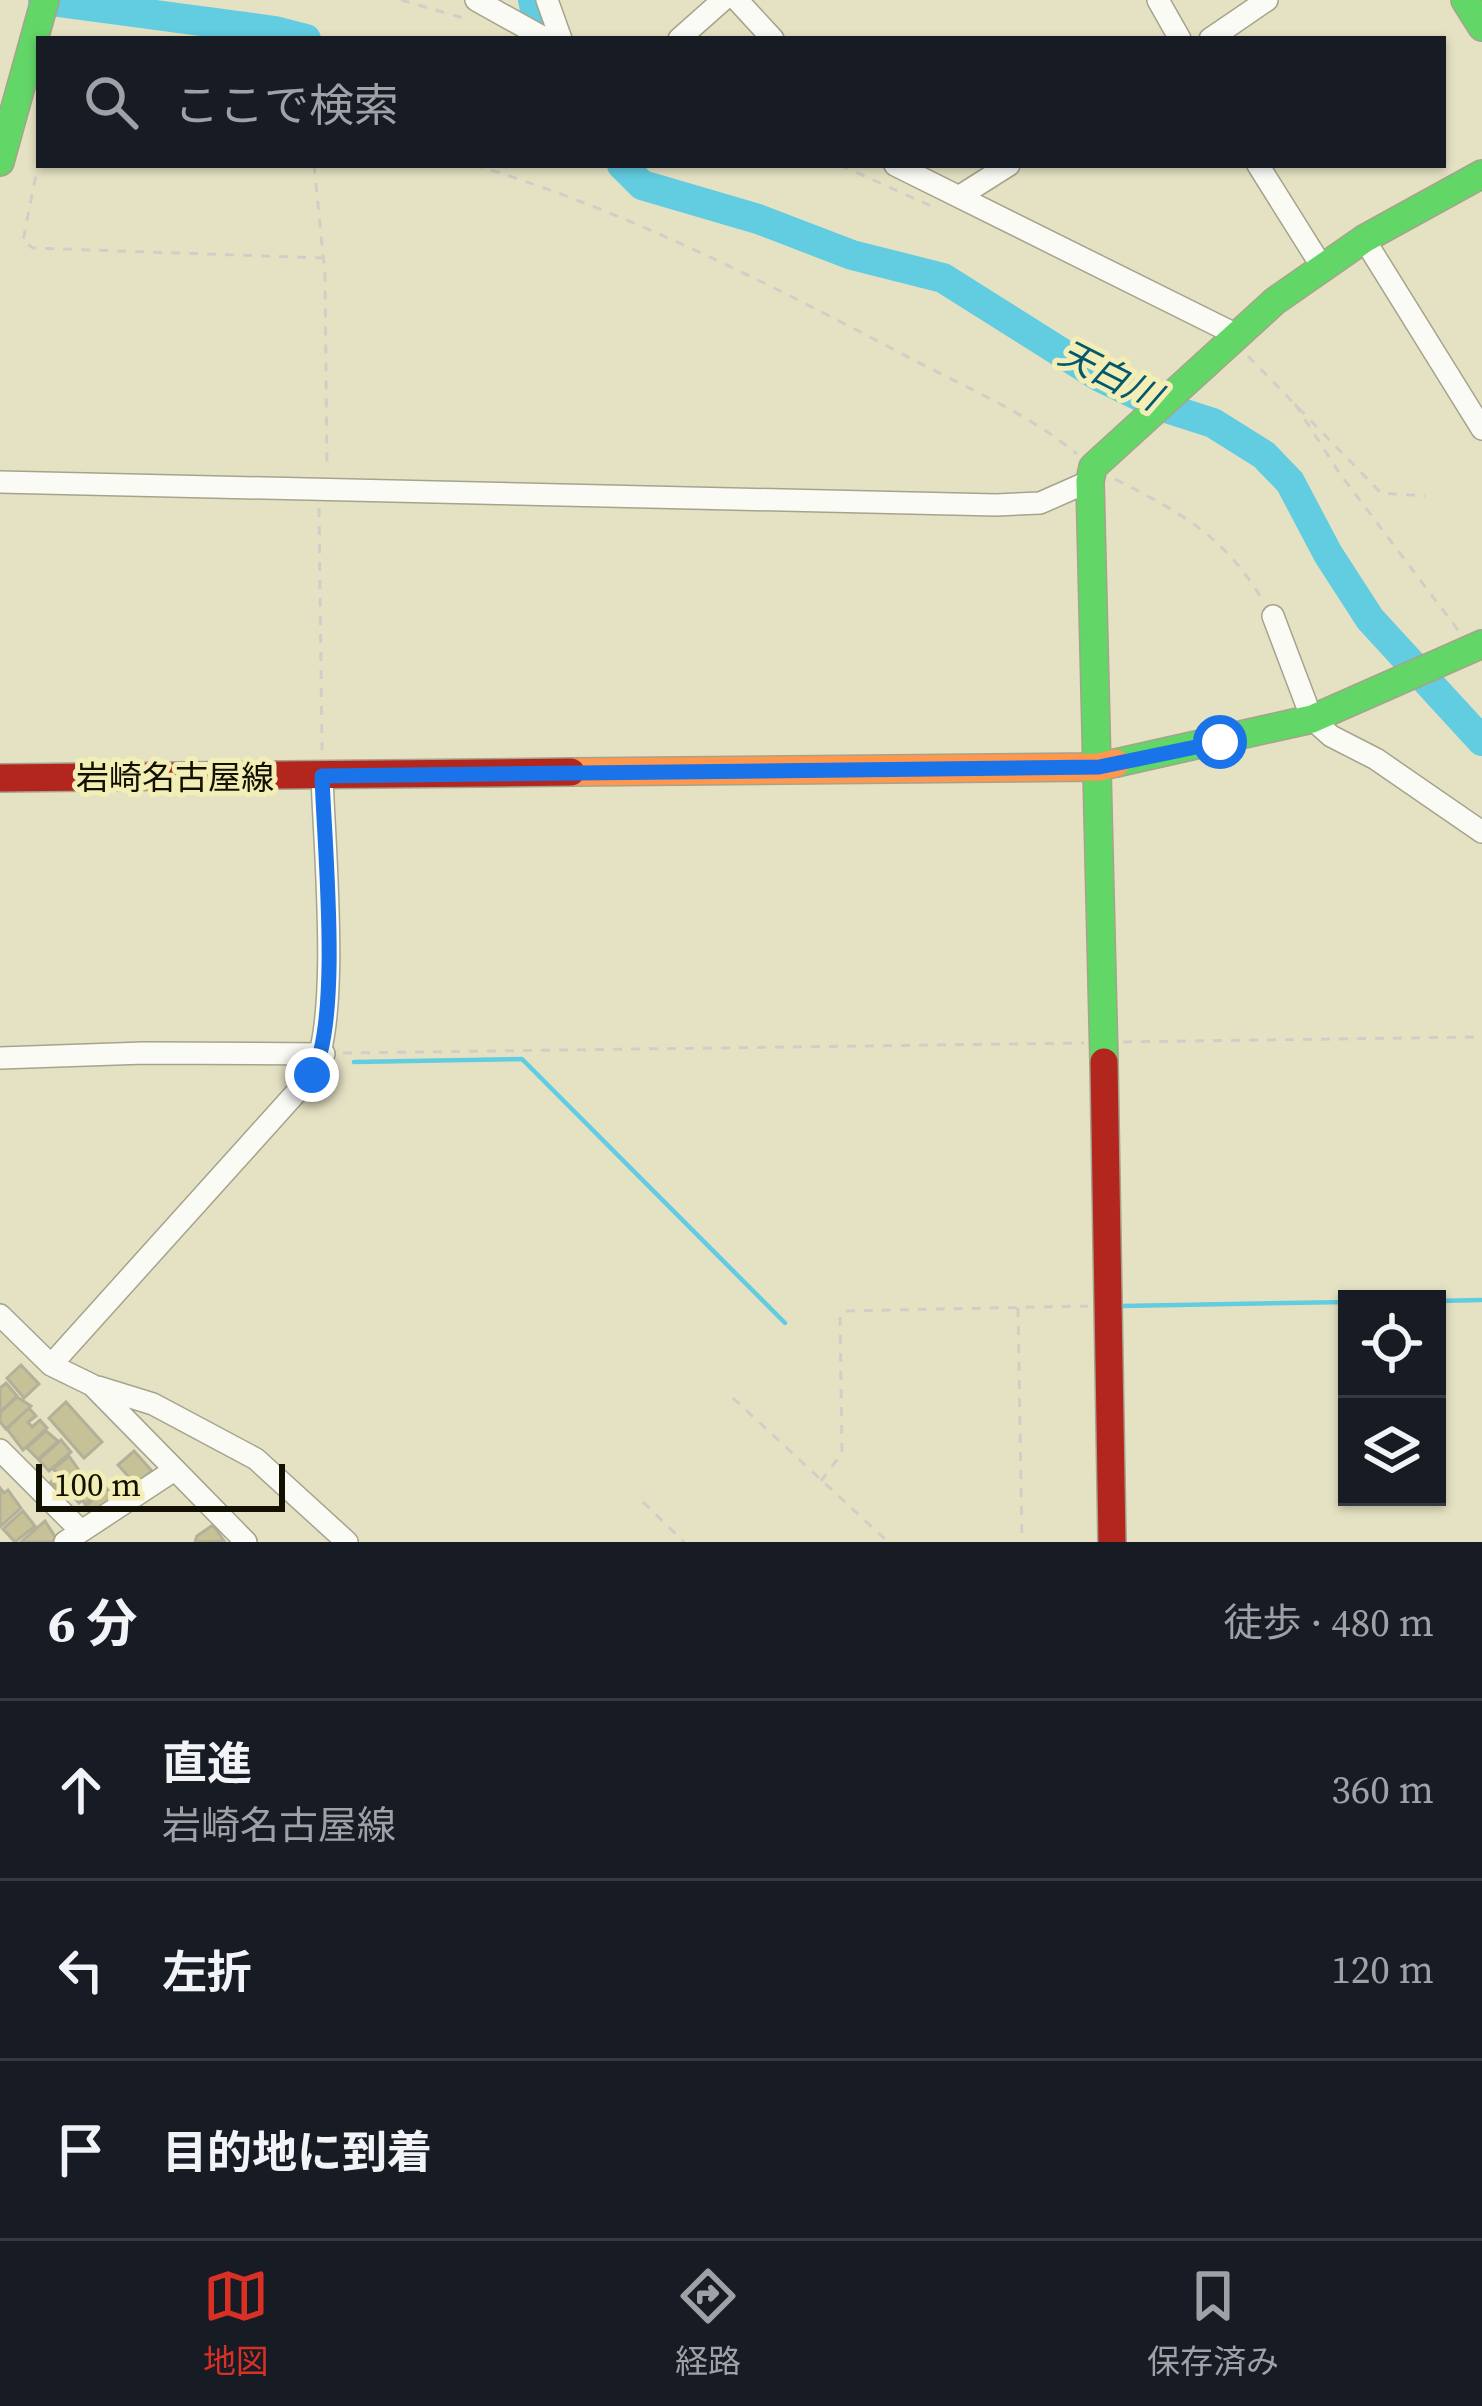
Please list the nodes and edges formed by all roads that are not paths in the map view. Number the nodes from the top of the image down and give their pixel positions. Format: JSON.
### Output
{"nodes":[{"id":1,"x":45,"y":0,"type":"edge"},
{"id":2,"x":476,"y":0,"type":"edge"},
{"id":3,"x":547,"y":0,"type":"edge"},
{"id":4,"x":723,"y":0,"type":"edge"},
{"id":5,"x":737,"y":0,"type":"edge"},
{"id":6,"x":1158,"y":0,"type":"edge"},
{"id":7,"x":1267,"y":0,"type":"edge"},
{"id":8,"x":1465,"y":0,"type":"edge"},
{"id":9,"x":1482,"y":27,"type":"edge"},
{"id":10,"x":538,"y":35,"type":"edge"},
{"id":11,"x":560,"y":36,"type":"edge"},
{"id":12,"x":682,"y":36,"type":"edge"},
{"id":13,"x":770,"y":36,"type":"edge"},
{"id":14,"x":1178,"y":36,"type":"edge"},
{"id":15,"x":1214,"y":36,"type":"edge"},
{"id":16,"x":0,"y":162,"type":"edge"},
{"id":17,"x":901,"y":168,"type":"edge"},
{"id":18,"x":1005,"y":168,"type":"edge"},
{"id":19,"x":1260,"y":168,"type":"edge"},
{"id":20,"x":1482,"y":174,"type":"edge"},
{"id":21,"x":960,"y":196,"type":"junction"},
{"id":22,"x":1364,"y":239,"type":"junction"},
{"id":23,"x":1322,"y":267,"type":"junction"},
{"id":24,"x":1233,"y":342,"type":"junction"},
{"id":25,"x":1482,"y":430,"type":"edge"},
{"id":26,"x":1094,"y":470,"type":"junction"},
{"id":27,"x":0,"y":482,"type":"edge"},
{"id":28,"x":1273,"y":616,"type":"road end"},
{"id":29,"x":1477,"y":646,"type":"edge"},
{"id":30,"x":1312,"y":718,"type":"junction"},
{"id":31,"x":1099,"y":767,"type":"junction"},
{"id":32,"x":322,"y":776,"type":"junction"},
{"id":33,"x":0,"y":778,"type":"edge"},
{"id":34,"x":1482,"y":832,"type":"edge"},
{"id":35,"x":324,"y":1054,"type":"junction"},
{"id":36,"x":0,"y":1058,"type":"edge"},
{"id":37,"x":0,"y":1315,"type":"edge"},
{"id":38,"x":51,"y":1365,"type":"junction"},
{"id":39,"x":92,"y":1385,"type":"junction"},
{"id":40,"x":0,"y":1450,"type":"edge"},
{"id":41,"x":173,"y":1471,"type":"junction"},
{"id":42,"x":73,"y":1537,"type":"edge"},
{"id":43,"x":246,"y":1542,"type":"edge"},
{"id":44,"x":347,"y":1542,"type":"edge"},
{"id":45,"x":1112,"y":1542,"type":"edge"}],
"edges":[{"from":1,"to":16,"type":"main road"},
{"from":2,"to":10,"type":"street"},
{"from":3,"to":11,"type":"street"},
{"from":4,"to":12,"type":"street"},
{"from":5,"to":13,"type":"street"},
{"from":6,"to":14,"type":"street"},
{"from":7,"to":15,"type":"street"},
{"from":8,"to":9,"type":"main road"},
{"from":17,"to":21,"type":"street"},
{"from":18,"to":21,"type":"street"},
{"from":19,"to":23,"type":"street"},
{"from":20,"to":22,"type":"main road"},
{"from":21,"to":24,"type":"street"},
{"from":22,"to":23,"type":"main road"},
{"from":22,"to":25,"type":"street"},
{"from":23,"to":24,"type":"main road"},
{"from":24,"to":26,"type":"main road"},
{"from":26,"to":27,"type":"street"},
{"from":26,"to":31,"type":"main road"},
{"from":28,"to":30,"type":"street"},
{"from":29,"to":30,"type":"main road","name":"岩崎名古屋線"},
{"from":30,"to":31,"type":"main road","name":"岩崎名古屋線"},
{"from":30,"to":34,"type":"street"},
{"from":31,"to":32,"type":"main road","name":"岩崎名古屋線"},
{"from":31,"to":45,"type":"main road"},
{"from":32,"to":33,"type":"main road","name":"岩崎名古屋線"},
{"from":32,"to":35,"type":"street"},
{"from":35,"to":36,"type":"street"},
{"from":35,"to":38,"type":"street"},
{"from":37,"to":38,"type":"street"},
{"from":38,"to":39,"type":"street"},
{"from":39,"to":41,"type":"street"},
{"from":39,"to":44,"type":"street"},
{"from":40,"to":42,"type":"street"},
{"from":41,"to":42,"type":"street"},
{"from":41,"to":43,"type":"street"}]}
